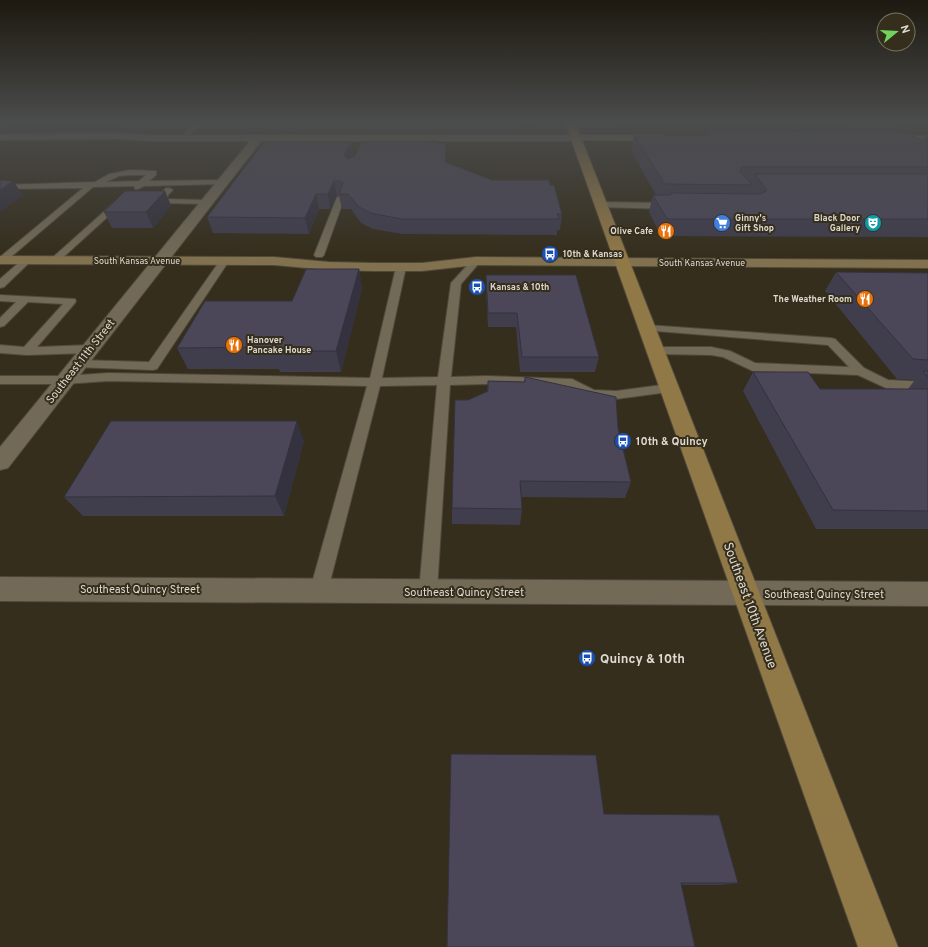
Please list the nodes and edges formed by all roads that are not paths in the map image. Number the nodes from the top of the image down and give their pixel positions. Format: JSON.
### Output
{"nodes":[{"id":1,"x":235,"y":166,"type":"edge"},
{"id":2,"x":586,"y":166,"type":"edge"},
{"id":3,"x":222,"y":182,"type":"junction"},
{"id":4,"x":176,"y":183,"type":"junction"},
{"id":5,"x":146,"y":184,"type":"junction"},
{"id":6,"x":94,"y":185,"type":"junction"},
{"id":7,"x":0,"y":187,"type":"edge"},
{"id":8,"x":140,"y":194,"type":"edge"},
{"id":9,"x":128,"y":199,"type":"junction"},
{"id":10,"x":340,"y":199,"type":"edge"},
{"id":11,"x":206,"y":202,"type":"junction"},
{"id":12,"x":601,"y":206,"type":"junction"},
{"id":13,"x":677,"y":206,"type":"edge"},
{"id":14,"x":119,"y":215,"type":"edge"},
{"id":15,"x":109,"y":225,"type":"edge"},
{"id":16,"x":91,"y":229,"type":"junction"},
{"id":17,"x":1,"y":260,"type":"edge"},
{"id":18,"x":27,"y":260,"type":"junction"},
{"id":19,"x":56,"y":260,"type":"junction"},
{"id":20,"x":160,"y":261,"type":"junction"},
{"id":21,"x":224,"y":261,"type":"junction"},
{"id":22,"x":476,"y":261,"type":"junction"},
{"id":23,"x":622,"y":262,"type":"junction"},
{"id":24,"x":928,"y":264,"type":"edge"},
{"id":25,"x":310,"y":266,"type":"junction"},
{"id":26,"x":401,"y":267,"type":"junction"},
{"id":27,"x":0,"y":285,"type":"edge"},
{"id":28,"x":0,"y":298,"type":"edge"},
{"id":29,"x":25,"y":299,"type":"junction"},
{"id":30,"x":194,"y":307,"type":"junction"},
{"id":31,"x":209,"y":307,"type":"edge"},
{"id":32,"x":0,"y":324,"type":"edge"},
{"id":33,"x":647,"y":328,"type":"junction"},
{"id":34,"x":0,"y":349,"type":"edge"},
{"id":35,"x":90,"y":349,"type":"junction"},
{"id":36,"x":27,"y":350,"type":"junction"},
{"id":37,"x":655,"y":350,"type":"junction"},
{"id":38,"x":78,"y":364,"type":"junction"},
{"id":39,"x":860,"y":371,"type":"junction"},
{"id":40,"x":0,"y":380,"type":"edge"},
{"id":41,"x":65,"y":380,"type":"junction"},
{"id":42,"x":444,"y":381,"type":"junction"},
{"id":43,"x":375,"y":382,"type":"junction"},
{"id":44,"x":928,"y":386,"type":"edge"},
{"id":45,"x":669,"y":388,"type":"junction"},
{"id":46,"x":0,"y":462,"type":"edge"},
{"id":47,"x":0,"y":588,"type":"edge"},
{"id":48,"x":319,"y":590,"type":"junction"},
{"id":49,"x":428,"y":591,"type":"junction"},
{"id":50,"x":746,"y":593,"type":"junction"},
{"id":51,"x":928,"y":594,"type":"edge"},
{"id":52,"x":878,"y":947,"type":"edge"}],
"edges":[{"from":1,"to":3,"type":"street","name":"Southeast 11th Street"},
{"from":2,"to":12,"type":"main road","name":"Southeast 10th Avenue"},
{"from":3,"to":4,"type":"lane"},
{"from":3,"to":11,"type":"street","name":"Southeast 11th Street"},
{"from":4,"to":5,"type":"lane"},
{"from":4,"to":11,"type":"lane"},
{"from":5,"to":6,"type":"lane"},
{"from":5,"to":6,"type":"lane"},
{"from":5,"to":8,"type":"lane"},
{"from":5,"to":9,"type":"lane"},
{"from":6,"to":7,"type":"lane"},
{"from":6,"to":17,"type":"lane"},
{"from":9,"to":14,"type":"lane"},
{"from":9,"to":16,"type":"lane"},
{"from":10,"to":25,"type":"lane"},
{"from":11,"to":20,"type":"street","name":"Southeast 11th Street"},
{"from":12,"to":13,"type":"lane"},
{"from":12,"to":23,"type":"main road","name":"Southeast 10th Avenue"},
{"from":15,"to":16,"type":"lane"},
{"from":16,"to":19,"type":"lane"},
{"from":17,"to":18,"type":"main road","name":"South Kansas Avenue"},
{"from":18,"to":19,"type":"main road","name":"South Kansas Avenue"},
{"from":18,"to":27,"type":"lane"},
{"from":19,"to":20,"type":"main road","name":"South Kansas Avenue"},
{"from":20,"to":21,"type":"main road","name":"South Kansas Avenue"},
{"from":20,"to":35,"type":"street","name":"Southeast 11th Street"},
{"from":21,"to":25,"type":"main road","name":"South Kansas Avenue"},
{"from":21,"to":30,"type":"lane"},
{"from":22,"to":23,"type":"main road","name":"South Kansas Avenue"},
{"from":22,"to":25,"type":"main road","name":"South Kansas Avenue"},
{"from":22,"to":26,"type":"main road","name":"South Kansas Avenue"},
{"from":22,"to":42,"type":"lane"},
{"from":23,"to":24,"type":"main road","name":"South Kansas Avenue"},
{"from":23,"to":33,"type":"main road","name":"Southeast 10th Avenue"},
{"from":25,"to":26,"type":"main road","name":"South Kansas Avenue"},
{"from":26,"to":43,"type":"lane"},
{"from":28,"to":29,"type":"lane"},
{"from":29,"to":32,"type":"lane"},
{"from":29,"to":36,"type":"lane"},
{"from":30,"to":31,"type":"lane"},
{"from":30,"to":38,"type":"lane"},
{"from":33,"to":37,"type":"main road","name":"Southeast 10th Avenue"},
{"from":33,"to":39,"type":"lane"},
{"from":34,"to":36,"type":"lane"},
{"from":35,"to":36,"type":"lane"},
{"from":35,"to":38,"type":"street","name":"Southeast 11th Street"},
{"from":37,"to":39,"type":"lane"},
{"from":37,"to":45,"type":"main road","name":"Southeast 10th Avenue"},
{"from":38,"to":41,"type":"street","name":"Southeast 11th Street"},
{"from":39,"to":44,"type":"lane"},
{"from":40,"to":41,"type":"lane"},
{"from":41,"to":43,"type":"lane"},
{"from":41,"to":46,"type":"street","name":"Southeast 11th Street"},
{"from":42,"to":43,"type":"lane"},
{"from":42,"to":45,"type":"lane"},
{"from":42,"to":49,"type":"lane"},
{"from":43,"to":48,"type":"lane"},
{"from":45,"to":50,"type":"main road","name":"Southeast 10th Avenue"},
{"from":47,"to":48,"type":"street","name":"Southeast Quincy Street"},
{"from":48,"to":49,"type":"street","name":"Southeast Quincy Street"},
{"from":49,"to":50,"type":"street","name":"Southeast Quincy Street"},
{"from":50,"to":51,"type":"street","name":"Southeast Quincy Street"},
{"from":50,"to":52,"type":"main road","name":"Southeast 10th Avenue"}]}
